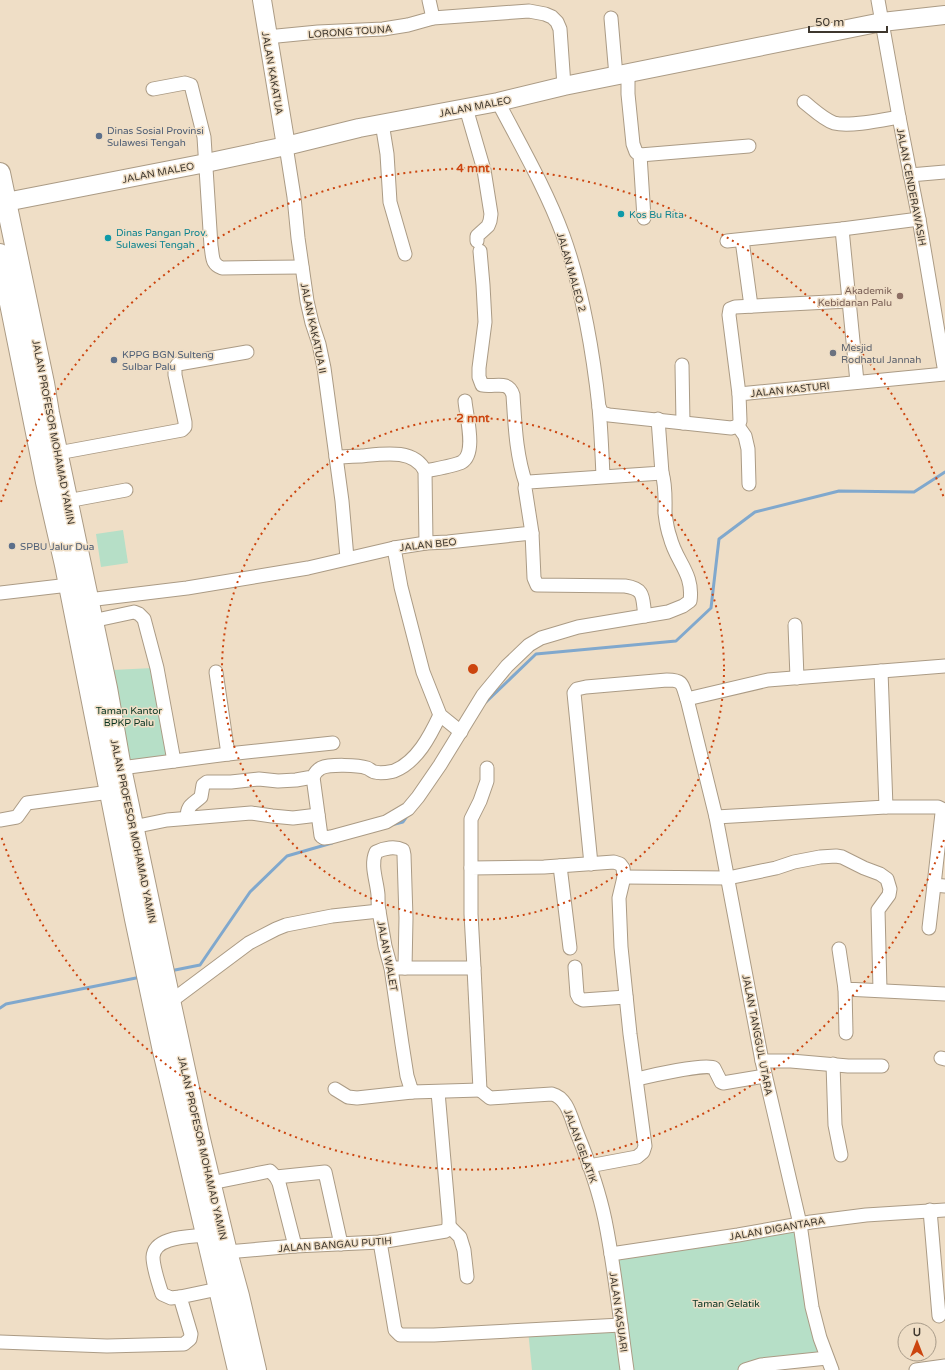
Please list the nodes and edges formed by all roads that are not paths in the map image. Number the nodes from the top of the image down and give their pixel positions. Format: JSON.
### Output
{"nodes":[{"id":1,"x":262,"y":0,"type":"edge"},
{"id":2,"x":429,"y":0,"type":"edge"},
{"id":3,"x":878,"y":0,"type":"edge"},
{"id":4,"x":529,"y":5,"type":"edge"},
{"id":5,"x":945,"y":16,"type":"edge"},
{"id":6,"x":433,"y":18,"type":"junction"},
{"id":7,"x":611,"y":18,"type":"dead end"},
{"id":8,"x":882,"y":22,"type":"junction"},
{"id":9,"x":267,"y":37,"type":"junction"},
{"id":10,"x":622,"y":75,"type":"junction"},
{"id":11,"x":564,"y":86,"type":"junction"},
{"id":12,"x":153,"y":89,"type":"dead end"},
{"id":13,"x":498,"y":102,"type":"junction"},
{"id":14,"x":804,"y":102,"type":"dead end"},
{"id":15,"x":466,"y":108,"type":"junction"},
{"id":16,"x":899,"y":117,"type":"junction"},
{"id":17,"x":382,"y":123,"type":"junction"},
{"id":18,"x":286,"y":146,"type":"junction"},
{"id":19,"x":749,"y":146,"type":"dead end"},
{"id":20,"x":640,"y":155,"type":"junction"},
{"id":21,"x":206,"y":163,"type":"junction"},
{"id":22,"x":945,"y":172,"type":"edge"},
{"id":23,"x":0,"y":173,"type":"edge"},
{"id":24,"x":910,"y":174,"type":"junction"},
{"id":25,"x":6,"y":202,"type":"junction"},
{"id":26,"x":644,"y":218,"type":"dead end"},
{"id":27,"x":919,"y":218,"type":"junction"},
{"id":28,"x":842,"y":229,"type":"junction"},
{"id":29,"x":742,"y":240,"type":"junction"},
{"id":30,"x":727,"y":241,"type":"dead end"},
{"id":31,"x":0,"y":254,"type":"edge"},
{"id":32,"x":405,"y":254,"type":"dead end"},
{"id":33,"x":302,"y":267,"type":"junction"},
{"id":34,"x":848,"y":301,"type":"junction"},
{"id":35,"x":751,"y":306,"type":"junction"},
{"id":36,"x":247,"y":352,"type":"dead end"},
{"id":37,"x":682,"y":365,"type":"dead end"},
{"id":38,"x":945,"y":374,"type":"edge"},
{"id":39,"x":857,"y":382,"type":"junction"},
{"id":40,"x":739,"y":394,"type":"junction"},
{"id":41,"x":465,"y":401,"type":"dead end"},
{"id":42,"x":599,"y":407,"type":"junction"},
{"id":43,"x":658,"y":420,"type":"junction"},
{"id":44,"x":683,"y":423,"type":"junction"},
{"id":45,"x":738,"y":426,"type":"junction"},
{"id":46,"x":58,"y":453,"type":"junction"},
{"id":47,"x":336,"y":457,"type":"junction"},
{"id":48,"x":425,"y":471,"type":"junction"},
{"id":49,"x":662,"y":473,"type":"junction"},
{"id":50,"x":603,"y":476,"type":"junction"},
{"id":51,"x":526,"y":484,"type":"junction"},
{"id":52,"x":749,"y":484,"type":"dead end"},
{"id":53,"x":126,"y":490,"type":"dead end"},
{"id":54,"x":67,"y":501,"type":"junction"},
{"id":55,"x":532,"y":533,"type":"junction"},
{"id":56,"x":426,"y":543,"type":"junction"},
{"id":57,"x":394,"y":548,"type":"junction"},
{"id":58,"x":347,"y":558,"type":"junction"},
{"id":59,"x":69,"y":585,"type":"junction"},
{"id":60,"x":0,"y":593,"type":"edge"},
{"id":61,"x":88,"y":600,"type":"junction"},
{"id":62,"x":645,"y":616,"type":"junction"},
{"id":63,"x":92,"y":621,"type":"junction"},
{"id":64,"x":795,"y":625,"type":"dead end"},
{"id":65,"x":945,"y":666,"type":"edge"},
{"id":66,"x":881,"y":671,"type":"junction"},
{"id":67,"x":216,"y":672,"type":"dead end"},
{"id":68,"x":797,"y":678,"type":"junction"},
{"id":69,"x":693,"y":698,"type":"junction"},
{"id":70,"x":440,"y":715,"type":"junction"},
{"id":71,"x":461,"y":732,"type":"junction"},
{"id":72,"x":333,"y":743,"type":"dead end"},
{"id":73,"x":228,"y":754,"type":"junction"},
{"id":74,"x":174,"y":761,"type":"junction"},
{"id":75,"x":121,"y":768,"type":"junction"},
{"id":76,"x":487,"y":768,"type":"dead end"},
{"id":77,"x":313,"y":777,"type":"junction"},
{"id":78,"x":110,"y":792,"type":"junction"},
{"id":79,"x":886,"y":807,"type":"junction"},
{"id":80,"x":318,"y":815,"type":"junction"},
{"id":81,"x":721,"y":816,"type":"junction"},
{"id":82,"x":187,"y":818,"type":"junction"},
{"id":83,"x":0,"y":820,"type":"edge"},
{"id":84,"x":129,"y":835,"type":"junction"},
{"id":85,"x":591,"y":864,"type":"junction"},
{"id":86,"x":560,"y":866,"type":"junction"},
{"id":87,"x":471,"y":868,"type":"junction"},
{"id":88,"x":624,"y":877,"type":"junction"},
{"id":89,"x":728,"y":878,"type":"junction"},
{"id":90,"x":939,"y":886,"type":"edge"},
{"id":91,"x":379,"y":911,"type":"junction"},
{"id":92,"x":929,"y":928,"type":"dead end"},
{"id":93,"x":570,"y":948,"type":"dead end"},
{"id":94,"x":839,"y":949,"type":"dead end"},
{"id":95,"x":575,"y":967,"type":"dead end"},
{"id":96,"x":391,"y":968,"type":"junction"},
{"id":97,"x":405,"y":968,"type":"junction"},
{"id":98,"x":474,"y":968,"type":"junction"},
{"id":99,"x":845,"y":989,"type":"junction"},
{"id":100,"x":880,"y":990,"type":"junction"},
{"id":101,"x":945,"y":994,"type":"edge"},
{"id":102,"x":164,"y":997,"type":"junction"},
{"id":103,"x":626,"y":997,"type":"junction"},
{"id":104,"x":846,"y":1033,"type":"dead end"},
{"id":105,"x":762,"y":1061,"type":"junction"},
{"id":106,"x":833,"y":1064,"type":"junction"},
{"id":107,"x":882,"y":1066,"type":"dead end"},
{"id":108,"x":766,"y":1076,"type":"junction"},
{"id":109,"x":637,"y":1079,"type":"junction"},
{"id":110,"x":335,"y":1089,"type":"dead end"},
{"id":111,"x":480,"y":1090,"type":"junction"},
{"id":112,"x":412,"y":1092,"type":"junction"},
{"id":113,"x":438,"y":1092,"type":"junction"},
{"id":114,"x":841,"y":1155,"type":"dead end"},
{"id":115,"x":589,"y":1166,"type":"junction"},
{"id":116,"x":276,"y":1177,"type":"junction"},
{"id":117,"x":211,"y":1183,"type":"junction"},
{"id":118,"x":930,"y":1210,"type":"junction"},
{"id":119,"x":945,"y":1210,"type":"edge"},
{"id":120,"x":804,"y":1223,"type":"junction"},
{"id":121,"x":449,"y":1226,"type":"junction"},
{"id":122,"x":206,"y":1235,"type":"junction"},
{"id":123,"x":380,"y":1242,"type":"junction"},
{"id":124,"x":341,"y":1244,"type":"junction"},
{"id":125,"x":295,"y":1246,"type":"junction"},
{"id":126,"x":227,"y":1252,"type":"junction"},
{"id":127,"x":611,"y":1254,"type":"junction"},
{"id":128,"x":467,"y":1277,"type":"dead end"},
{"id":129,"x":218,"y":1289,"type":"junction"},
{"id":130,"x":180,"y":1297,"type":"junction"},
{"id":131,"x":939,"y":1316,"type":"dead end"},
{"id":132,"x":621,"y":1325,"type":"junction"},
{"id":133,"x":0,"y":1342,"type":"edge"},
{"id":134,"x":830,"y":1364,"type":"edge"},
{"id":135,"x":945,"y":1366,"type":"edge"},
{"id":136,"x":238,"y":1370,"type":"edge"},
{"id":137,"x":256,"y":1370,"type":"edge"},
{"id":138,"x":626,"y":1370,"type":"edge"},
{"id":139,"x":745,"y":1370,"type":"edge"},
{"id":140,"x":916,"y":1370,"type":"edge"}],
"edges":[{"from":1,"to":9,"type":"street","name":"JALAN KAKATUA"},
{"from":2,"to":6,"type":"street"},
{"from":3,"to":8,"type":"street","name":"JALAN CENDERAWASIH"},
{"from":4,"to":6,"type":"street","name":"LORONG TOUNA"},
{"from":4,"to":11,"type":"street","name":"LORONG TOUNA"},
{"from":5,"to":8,"type":"street","name":"JALAN MALEO"},
{"from":6,"to":9,"type":"street","name":"LORONG TOUNA"},
{"from":7,"to":10,"type":"street"},
{"from":8,"to":10,"type":"street","name":"JALAN MALEO"},
{"from":8,"to":16,"type":"street","name":"JALAN CENDERAWASIH"},
{"from":9,"to":18,"type":"street","name":"JALAN KAKATUA"},
{"from":10,"to":11,"type":"street","name":"JALAN MALEO"},
{"from":10,"to":20,"type":"street"},
{"from":11,"to":13,"type":"street","name":"JALAN MALEO"},
{"from":12,"to":21,"type":"street"},
{"from":13,"to":15,"type":"street","name":"JALAN MALEO"},
{"from":13,"to":42,"type":"street","name":"JALAN MALEO 2"},
{"from":14,"to":16,"type":"street"},
{"from":15,"to":17,"type":"street","name":"JALAN MALEO"},
{"from":15,"to":51,"type":"street"},
{"from":16,"to":24,"type":"street","name":"JALAN CENDERAWASIH"},
{"from":17,"to":18,"type":"street","name":"JALAN MALEO"},
{"from":17,"to":32,"type":"street"},
{"from":18,"to":21,"type":"street","name":"JALAN MALEO"},
{"from":18,"to":33,"type":"street","name":"JALAN KAKATUA II"},
{"from":19,"to":20,"type":"street"},
{"from":20,"to":26,"type":"street"},
{"from":21,"to":25,"type":"street","name":"JALAN MALEO"},
{"from":21,"to":33,"type":"street"},
{"from":22,"to":24,"type":"street"},
{"from":23,"to":25,"type":"main road","name":"JALAN PROFESOR MOHAMAD YAMIN"},
{"from":24,"to":27,"type":"street","name":"JALAN CENDERAWASIH"},
{"from":25,"to":46,"type":"main road","name":"JALAN PROFESOR MOHAMAD YAMIN"},
{"from":27,"to":28,"type":"street"},
{"from":27,"to":38,"type":"street","name":"JALAN CENDERAWASIH"},
{"from":28,"to":29,"type":"street"},
{"from":28,"to":34,"type":"street"},
{"from":29,"to":30,"type":"street"},
{"from":29,"to":35,"type":"street"},
{"from":31,"to":59,"type":"main road","name":"JALAN PROFESOR MOHAMAD YAMIN"},
{"from":33,"to":47,"type":"street","name":"JALAN KAKATUA II"},
{"from":34,"to":35,"type":"street"},
{"from":34,"to":39,"type":"street"},
{"from":35,"to":40,"type":"street"},
{"from":36,"to":46,"type":"street"},
{"from":37,"to":44,"type":"street"},
{"from":38,"to":39,"type":"street","name":"JALAN KASTURI"},
{"from":39,"to":40,"type":"street","name":"JALAN KASTURI"},
{"from":40,"to":45,"type":"street","name":"JALAN KASTURI"},
{"from":41,"to":48,"type":"street"},
{"from":42,"to":43,"type":"street"},
{"from":42,"to":50,"type":"street","name":"JALAN MALEO 2"},
{"from":43,"to":44,"type":"street"},
{"from":43,"to":49,"type":"street"},
{"from":44,"to":45,"type":"street"},
{"from":45,"to":52,"type":"street"},
{"from":46,"to":54,"type":"main road","name":"JALAN PROFESOR MOHAMAD YAMIN"},
{"from":47,"to":48,"type":"street"},
{"from":47,"to":58,"type":"street","name":"JALAN KAKATUA II"},
{"from":48,"to":56,"type":"street"},
{"from":49,"to":50,"type":"street"},
{"from":49,"to":62,"type":"street"},
{"from":50,"to":51,"type":"street"},
{"from":51,"to":55,"type":"street"},
{"from":53,"to":54,"type":"street"},
{"from":54,"to":61,"type":"main road","name":"JALAN PROFESOR MOHAMAD YAMIN"},
{"from":55,"to":56,"type":"street","name":"JALAN BEO"},
{"from":55,"to":62,"type":"street"},
{"from":56,"to":57,"type":"street","name":"JALAN BEO"},
{"from":57,"to":58,"type":"street","name":"JALAN BEO"},
{"from":57,"to":70,"type":"street"},
{"from":58,"to":61,"type":"street","name":"JALAN BEO"},
{"from":59,"to":60,"type":"street"},
{"from":59,"to":78,"type":"main road","name":"JALAN PROFESOR MOHAMAD YAMIN"},
{"from":61,"to":63,"type":"main road","name":"JALAN PROFESOR MOHAMAD YAMIN"},
{"from":62,"to":71,"type":"street"},
{"from":63,"to":74,"type":"street"},
{"from":63,"to":75,"type":"main road","name":"JALAN PROFESOR MOHAMAD YAMIN"},
{"from":64,"to":68,"type":"street"},
{"from":65,"to":66,"type":"street"},
{"from":66,"to":68,"type":"street"},
{"from":66,"to":79,"type":"street"},
{"from":67,"to":73,"type":"street"},
{"from":68,"to":69,"type":"street"},
{"from":69,"to":81,"type":"street","name":"JALAN TANGGUL UTARA"},
{"from":69,"to":85,"type":"street","name":"JALAN TANGGUL UTARA"},
{"from":70,"to":71,"type":"street"},
{"from":70,"to":77,"type":"street"},
{"from":71,"to":80,"type":"street"},
{"from":72,"to":73,"type":"street"},
{"from":73,"to":74,"type":"street"},
{"from":74,"to":75,"type":"street"},
{"from":75,"to":84,"type":"main road","name":"JALAN PROFESOR MOHAMAD YAMIN"},
{"from":76,"to":87,"type":"street"},
{"from":77,"to":80,"type":"street"},
{"from":77,"to":82,"type":"street"},
{"from":78,"to":83,"type":"street"},
{"from":78,"to":84,"type":"main road","name":"JALAN PROFESOR MOHAMAD YAMIN"},
{"from":79,"to":81,"type":"street"},
{"from":79,"to":90,"type":"street"},
{"from":80,"to":82,"type":"street"},
{"from":81,"to":89,"type":"street","name":"JALAN TANGGUL UTARA"},
{"from":82,"to":84,"type":"street"},
{"from":84,"to":102,"type":"main road","name":"JALAN PROFESOR MOHAMAD YAMIN"},
{"from":85,"to":86,"type":"street"},
{"from":85,"to":88,"type":"street"},
{"from":86,"to":87,"type":"street"},
{"from":86,"to":93,"type":"street"},
{"from":87,"to":98,"type":"street"},
{"from":88,"to":89,"type":"street"},
{"from":88,"to":103,"type":"street"},
{"from":89,"to":100,"type":"street"},
{"from":89,"to":105,"type":"street","name":"JALAN TANGGUL UTARA"},
{"from":90,"to":92,"type":"street"},
{"from":91,"to":96,"type":"street","name":"JALAN WALET"},
{"from":91,"to":97,"type":"street"},
{"from":91,"to":102,"type":"street","name":"JALAN WALET"},
{"from":94,"to":99,"type":"street"},
{"from":95,"to":103,"type":"street"},
{"from":96,"to":97,"type":"street"},
{"from":96,"to":112,"type":"street","name":"JALAN WALET"},
{"from":97,"to":98,"type":"street"},
{"from":98,"to":111,"type":"street"},
{"from":99,"to":100,"type":"street"},
{"from":99,"to":104,"type":"street"},
{"from":100,"to":101,"type":"street"},
{"from":102,"to":117,"type":"main road","name":"JALAN PROFESOR MOHAMAD YAMIN"},
{"from":102,"to":122,"type":"main road","name":"JALAN PROFESOR MOHAMAD YAMIN"},
{"from":103,"to":109,"type":"street"},
{"from":105,"to":106,"type":"street"},
{"from":105,"to":108,"type":"street","name":"JALAN TANGGUL UTARA"},
{"from":106,"to":107,"type":"street"},
{"from":106,"to":114,"type":"street"},
{"from":108,"to":109,"type":"street"},
{"from":108,"to":120,"type":"street","name":"JALAN TANGGUL UTARA"},
{"from":109,"to":115,"type":"street"},
{"from":110,"to":112,"type":"street"},
{"from":111,"to":113,"type":"street"},
{"from":111,"to":115,"type":"street","name":"JALAN GELATIK"},
{"from":112,"to":113,"type":"street"},
{"from":113,"to":121,"type":"street"},
{"from":115,"to":127,"type":"street","name":"JALAN GELATIK"},
{"from":116,"to":117,"type":"street"},
{"from":116,"to":124,"type":"street"},
{"from":116,"to":125,"type":"street"},
{"from":117,"to":126,"type":"main road","name":"JALAN PROFESOR MOHAMAD YAMIN"},
{"from":118,"to":119,"type":"street","name":"JALAN DIGANTARA"},
{"from":118,"to":120,"type":"street","name":"JALAN DIGANTARA"},
{"from":118,"to":131,"type":"street"},
{"from":120,"to":127,"type":"street","name":"JALAN DIGANTARA"},
{"from":120,"to":134,"type":"street","name":"JALAN TANGGUL UTARA"},
{"from":121,"to":123,"type":"street","name":"JALAN BANGAU PUTIH"},
{"from":121,"to":128,"type":"street"},
{"from":122,"to":129,"type":"main road","name":"JALAN PROFESOR MOHAMAD YAMIN"},
{"from":122,"to":130,"type":"street"},
{"from":123,"to":124,"type":"street","name":"JALAN BANGAU PUTIH"},
{"from":123,"to":132,"type":"street"},
{"from":124,"to":125,"type":"street","name":"JALAN BANGAU PUTIH"},
{"from":125,"to":126,"type":"street","name":"JALAN BANGAU PUTIH"},
{"from":126,"to":137,"type":"main road","name":"JALAN PROFESOR MOHAMAD YAMIN"},
{"from":127,"to":132,"type":"street","name":"JALAN KASUARI"},
{"from":129,"to":130,"type":"street"},
{"from":129,"to":136,"type":"main road","name":"JALAN PROFESOR MOHAMAD YAMIN"},
{"from":130,"to":133,"type":"street"},
{"from":132,"to":138,"type":"street","name":"JALAN KASUARI"},
{"from":134,"to":139,"type":"street"},
{"from":135,"to":140,"type":"street"}]}
